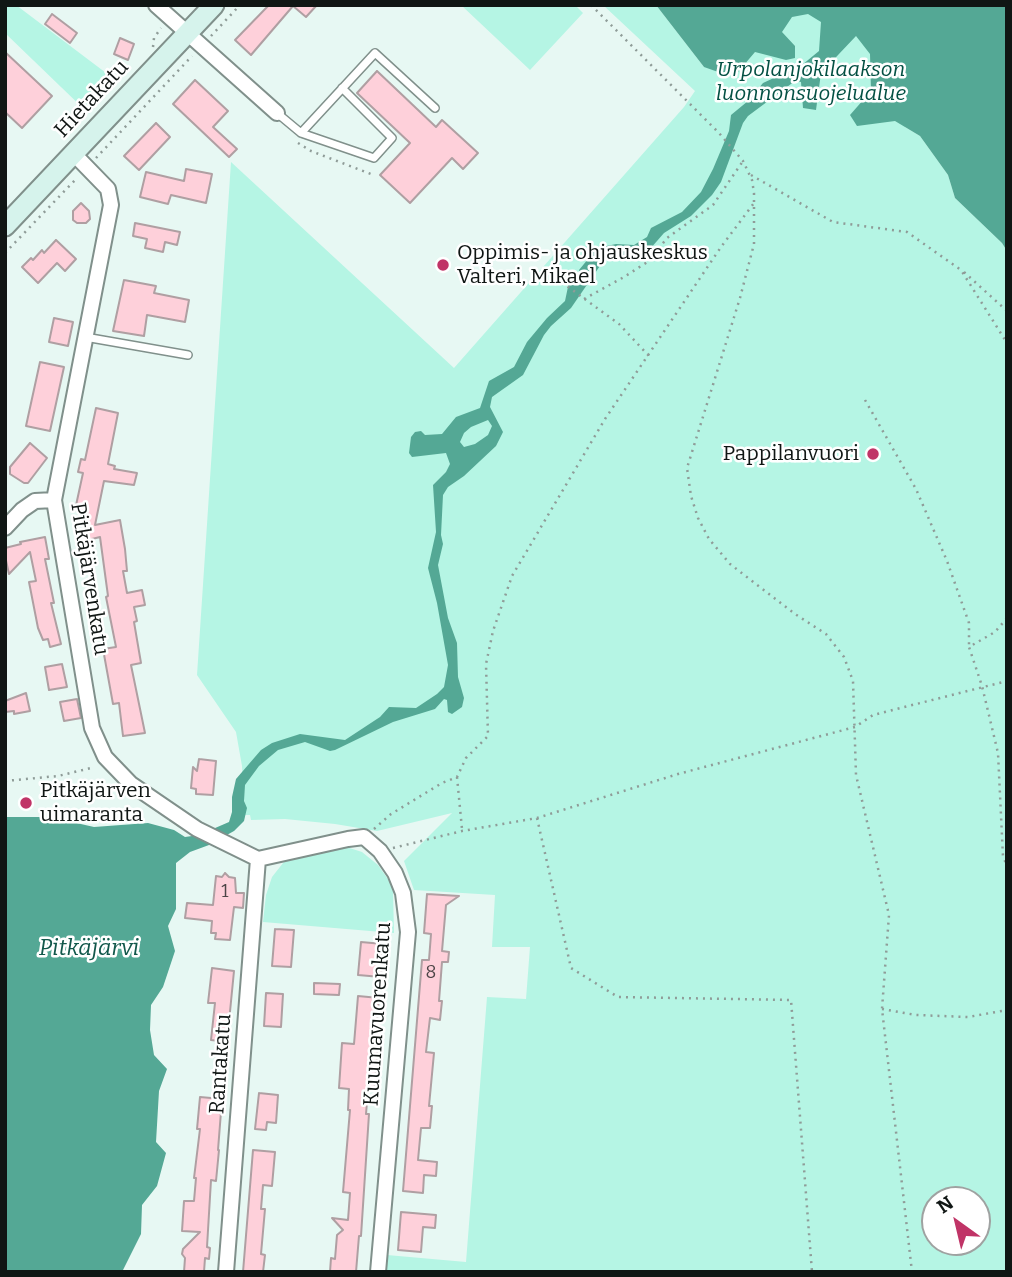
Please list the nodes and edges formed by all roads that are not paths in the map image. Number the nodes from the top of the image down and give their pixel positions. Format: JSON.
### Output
{"nodes":[{"id":1,"x":214,"y":5,"type":"edge"},
{"id":2,"x":158,"y":6,"type":"edge"},
{"id":3,"x":195,"y":38,"type":"junction"},
{"id":4,"x":342,"y":88,"type":"junction"},
{"id":5,"x":435,"y":108,"type":"dead end"},
{"id":6,"x":277,"y":113,"type":"joint"},
{"id":7,"x":301,"y":132,"type":"junction"},
{"id":8,"x":73,"y":153,"type":"junction"},
{"id":9,"x":5,"y":226,"type":"edge"},
{"id":10,"x":86,"y":337,"type":"junction"},
{"id":11,"x":188,"y":355,"type":"dead end"},
{"id":12,"x":54,"y":500,"type":"junction"},
{"id":13,"x":5,"y":528,"type":"edge"},
{"id":14,"x":258,"y":859,"type":"junction"},
{"id":15,"x":226,"y":1272,"type":"edge"},
{"id":16,"x":378,"y":1272,"type":"edge"}],
"edges":[{"from":1,"to":3,"type":"street","name":"Hietakatu"},
{"from":2,"to":3,"type":"street"},
{"from":3,"to":6,"type":"street"},
{"from":3,"to":8,"type":"street","name":"Hietakatu"},
{"from":4,"to":5,"type":"lane"},
{"from":4,"to":7,"type":"lane"},
{"from":4,"to":7,"type":"lane"},
{"from":6,"to":7,"type":"lane"},
{"from":8,"to":9,"type":"street","name":"Hietakatu"},
{"from":8,"to":10,"type":"street","name":"Pitkäjärvenkatu"},
{"from":10,"to":11,"type":"lane"},
{"from":10,"to":12,"type":"street","name":"Pitkäjärvenkatu"},
{"from":12,"to":13,"type":"street"},
{"from":12,"to":14,"type":"street","name":"Pitkäjärvenkatu"},
{"from":14,"to":15,"type":"street","name":"Rantakatu"},
{"from":14,"to":16,"type":"street","name":"Kuumavuorenkatu"}]}
